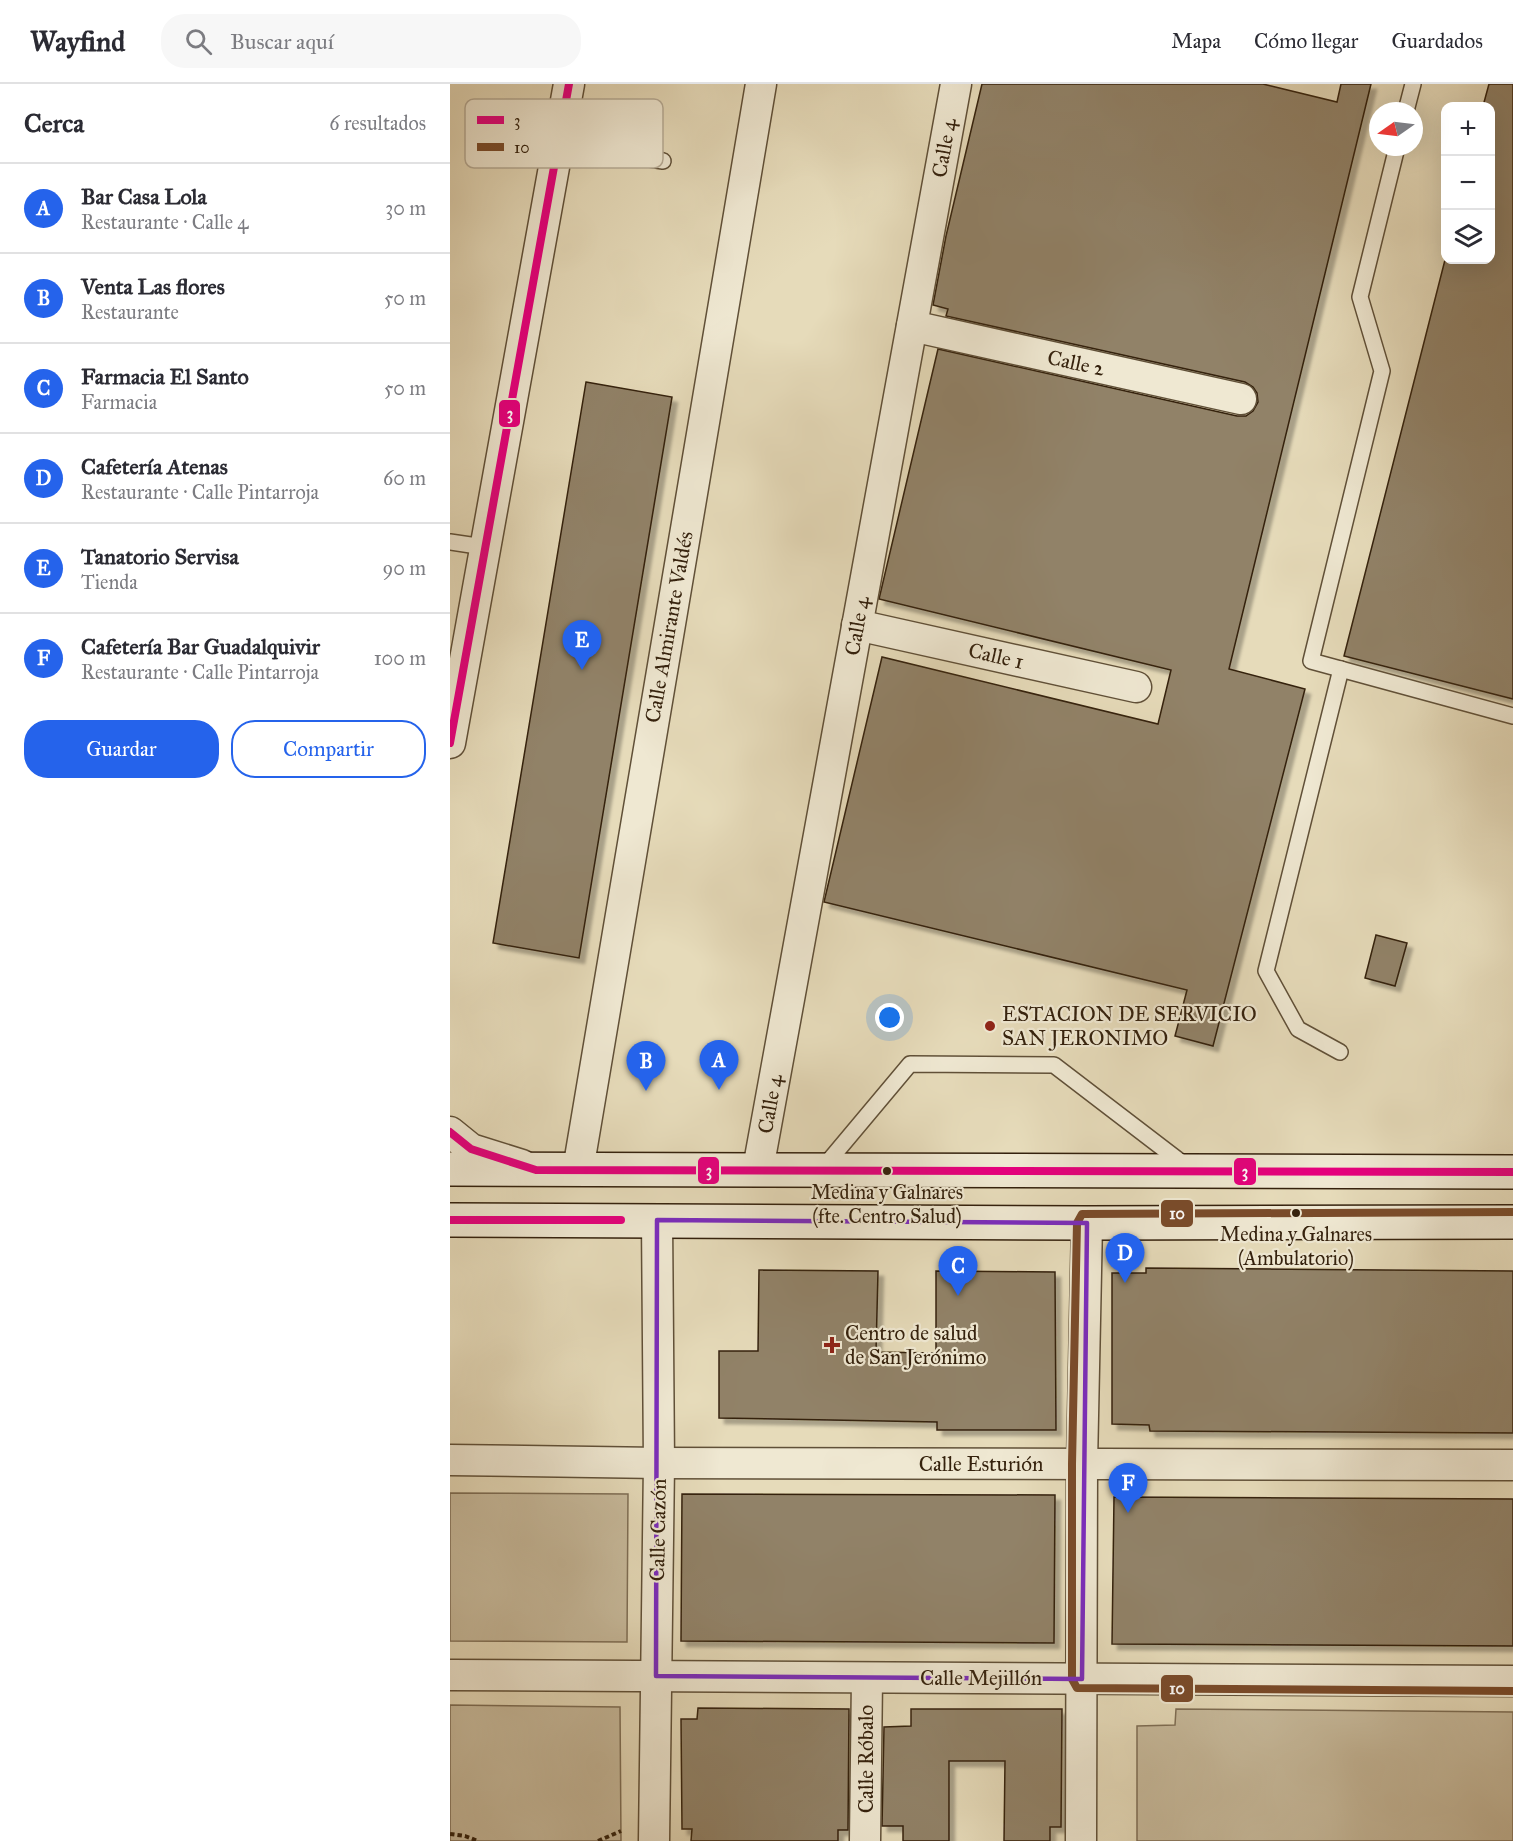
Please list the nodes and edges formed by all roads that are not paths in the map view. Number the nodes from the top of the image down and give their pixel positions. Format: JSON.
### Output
{"nodes":[{"id":1,"x":569,"y":84,"type":"edge"},
{"id":2,"x":761,"y":84,"type":"edge"},
{"id":3,"x":956,"y":84,"type":"edge"},
{"id":4,"x":1413,"y":84,"type":"edge"},
{"id":5,"x":566,"y":99,"type":"edge"},
{"id":6,"x":1408,"y":102,"type":"edge"},
{"id":7,"x":1395,"y":156,"type":"edge"},
{"id":8,"x":554,"y":168,"type":"edge"},
{"id":9,"x":912,"y":326,"type":"junction"},
{"id":10,"x":1241,"y":399,"type":"dead end"},
{"id":11,"x":450,"y":542,"type":"edge"},
{"id":12,"x":484,"y":548,"type":"junction"},
{"id":13,"x":857,"y":625,"type":"junction"},
{"id":14,"x":1341,"y":669,"type":"junction"},
{"id":15,"x":1136,"y":687,"type":"dead end"},
{"id":16,"x":1513,"y":716,"type":"edge"},
{"id":17,"x":450,"y":743,"type":"edge"},
{"id":18,"x":1341,"y":1052,"type":"dead end"},
{"id":19,"x":450,"y":1132,"type":"edge"},
{"id":20,"x":450,"y":1169,"type":"edge"},
{"id":21,"x":758,"y":1169,"type":"junction"},
{"id":22,"x":536,"y":1170,"type":"junction"},
{"id":23,"x":578,"y":1170,"type":"junction"},
{"id":24,"x":821,"y":1170,"type":"junction"},
{"id":25,"x":1191,"y":1170,"type":"junction"},
{"id":26,"x":1513,"y":1172,"type":"edge"},
{"id":27,"x":450,"y":1220,"type":"edge"},
{"id":28,"x":657,"y":1220,"type":"junction"},
{"id":29,"x":1513,"y":1221,"type":"edge"},
{"id":30,"x":1087,"y":1223,"type":"junction"},
{"id":31,"x":450,"y":1461,"type":"edge"},
{"id":32,"x":659,"y":1463,"type":"junction"},
{"id":33,"x":1083,"y":1464,"type":"junction"},
{"id":34,"x":1513,"y":1465,"type":"edge"},
{"id":35,"x":450,"y":1675,"type":"edge"},
{"id":36,"x":656,"y":1676,"type":"junction"},
{"id":37,"x":867,"y":1678,"type":"junction"},
{"id":38,"x":1082,"y":1679,"type":"junction"},
{"id":39,"x":1513,"y":1681,"type":"edge"},
{"id":40,"x":654,"y":1841,"type":"edge"},
{"id":41,"x":865,"y":1841,"type":"edge"},
{"id":42,"x":1081,"y":1841,"type":"edge"}],
"edges":[{"from":1,"to":5,"type":"street"},
{"from":2,"to":23,"type":"street","name":"Calle Almirante Valdés"},
{"from":3,"to":9,"type":"street","name":"Calle 4"},
{"from":4,"to":6,"type":"lane"},
{"from":7,"to":14,"type":"lane"},
{"from":8,"to":12,"type":"street"},
{"from":9,"to":10,"type":"street","name":"Calle 2"},
{"from":9,"to":13,"type":"street","name":"Calle 4"},
{"from":11,"to":12,"type":"lane"},
{"from":12,"to":17,"type":"street"},
{"from":13,"to":15,"type":"street","name":"Calle 1"},
{"from":13,"to":21,"type":"street","name":"Calle 4"},
{"from":14,"to":16,"type":"lane"},
{"from":14,"to":18,"type":"lane"},
{"from":19,"to":22,"type":"street"},
{"from":20,"to":22,"type":"main road"},
{"from":21,"to":23,"type":"main road"},
{"from":21,"to":24,"type":"main road"},
{"from":22,"to":23,"type":"main road"},
{"from":24,"to":25,"type":"main road"},
{"from":24,"to":25,"type":"lane"},
{"from":25,"to":26,"type":"main road"},
{"from":27,"to":28,"type":"main road"},
{"from":28,"to":30,"type":"main road"},
{"from":28,"to":32,"type":"street","name":"Calle Cazón"},
{"from":29,"to":30,"type":"main road"},
{"from":30,"to":33,"type":"street"},
{"from":31,"to":32,"type":"street","name":"Calle Esturión"},
{"from":32,"to":33,"type":"street","name":"Calle Esturión"},
{"from":32,"to":36,"type":"street","name":"Calle Cazón"},
{"from":33,"to":34,"type":"street","name":"Calle Esturión"},
{"from":33,"to":38,"type":"street"},
{"from":35,"to":36,"type":"street","name":"Calle Mejillón"},
{"from":36,"to":37,"type":"street","name":"Calle Mejillón"},
{"from":36,"to":40,"type":"street","name":"Calle Cazón"},
{"from":37,"to":38,"type":"street","name":"Calle Mejillón"},
{"from":37,"to":41,"type":"street","name":"Calle Róbalo"},
{"from":38,"to":39,"type":"street","name":"Calle Mejillón"},
{"from":38,"to":42,"type":"street"}]}
